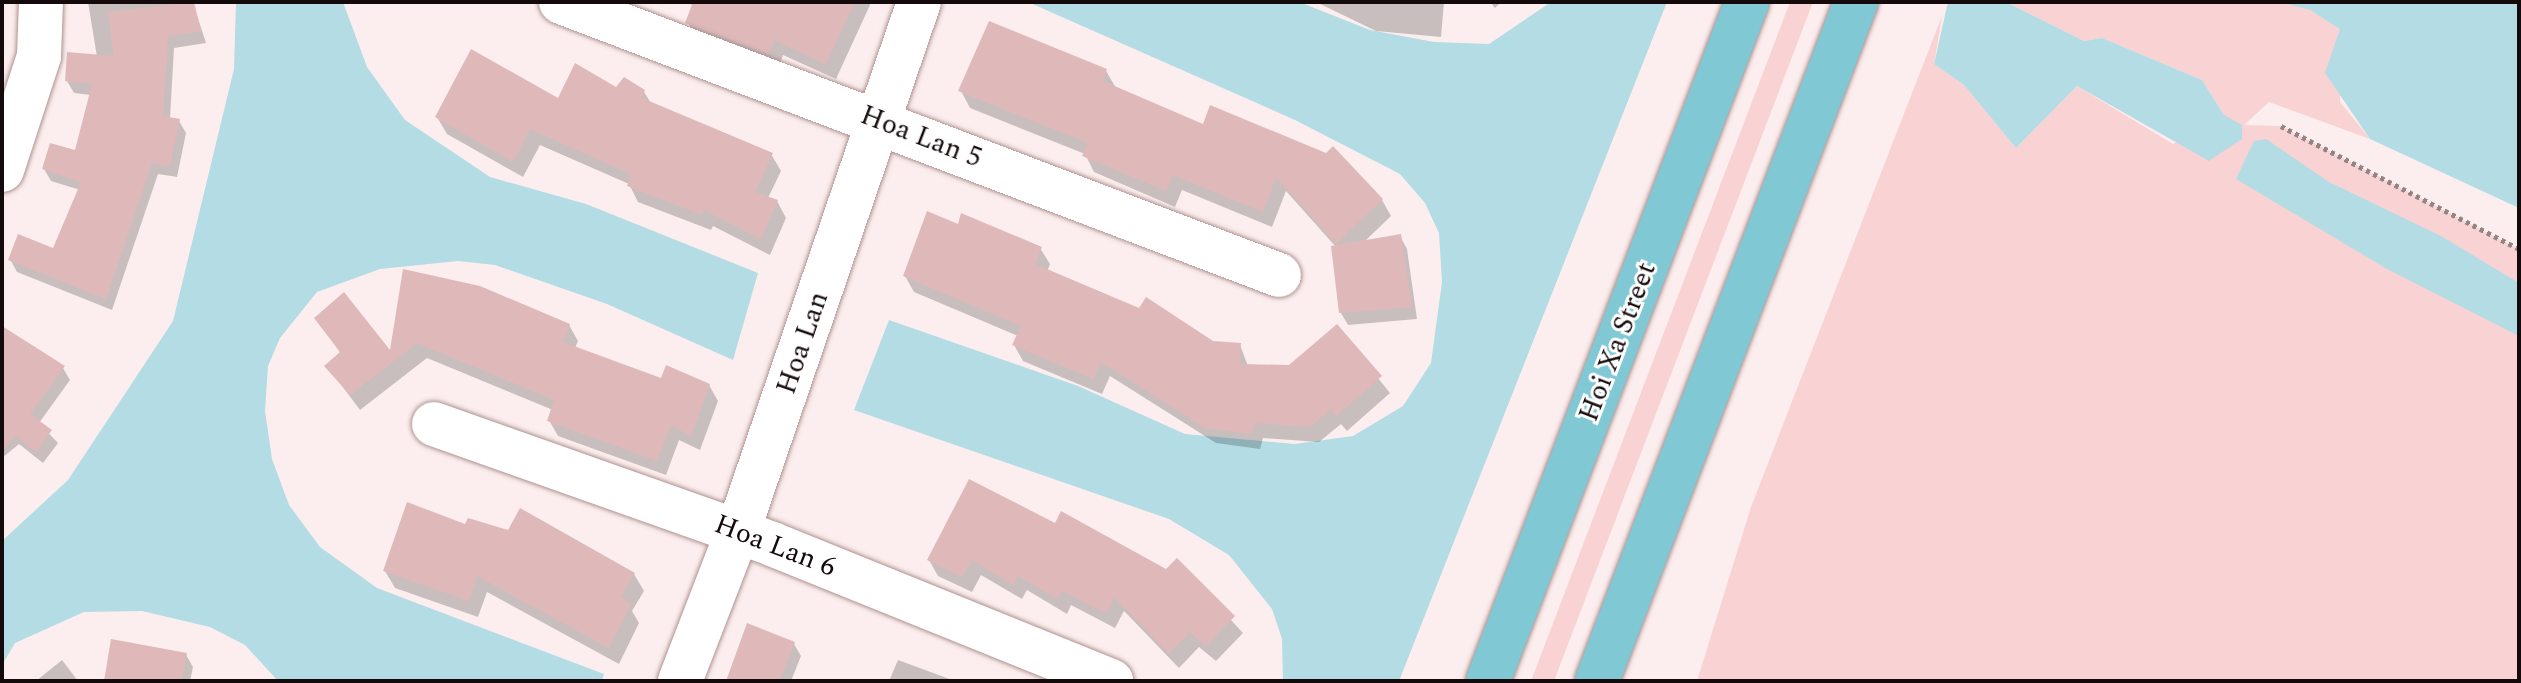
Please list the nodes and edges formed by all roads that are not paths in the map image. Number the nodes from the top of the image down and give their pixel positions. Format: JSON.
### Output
{"nodes":[{"id":1,"x":41,"y":2,"type":"edge"},
{"id":2,"x":561,"y":2,"type":"edge"},
{"id":3,"x":919,"y":2,"type":"edge"},
{"id":4,"x":1747,"y":2,"type":"edge"},
{"id":5,"x":1856,"y":2,"type":"edge"},
{"id":6,"x":880,"y":121,"type":"junction"},
{"id":7,"x":2,"y":170,"type":"edge"},
{"id":8,"x":1279,"y":275,"type":"dead end"},
{"id":9,"x":434,"y":424,"type":"dead end"},
{"id":10,"x":738,"y":531,"type":"junction"},
{"id":11,"x":680,"y":681,"type":"edge"},
{"id":12,"x":1111,"y":681,"type":"edge"},
{"id":13,"x":1488,"y":681,"type":"edge"},
{"id":14,"x":1597,"y":681,"type":"edge"}],
"edges":[{"from":1,"to":7,"type":"street"},
{"from":2,"to":6,"type":"street","name":"Hoa Lan 5"},
{"from":3,"to":6,"type":"street","name":"Hoa Lan"},
{"from":4,"to":13,"type":"main road","name":"Hoi Xa Street"},
{"from":5,"to":14,"type":"main road"},
{"from":6,"to":8,"type":"street","name":"Hoa Lan 5"},
{"from":6,"to":10,"type":"street","name":"Hoa Lan"},
{"from":9,"to":10,"type":"street","name":"Hoa Lan 6"},
{"from":10,"to":11,"type":"street","name":"Hoa Lan"},
{"from":10,"to":12,"type":"street","name":"Hoa Lan 6"}]}
